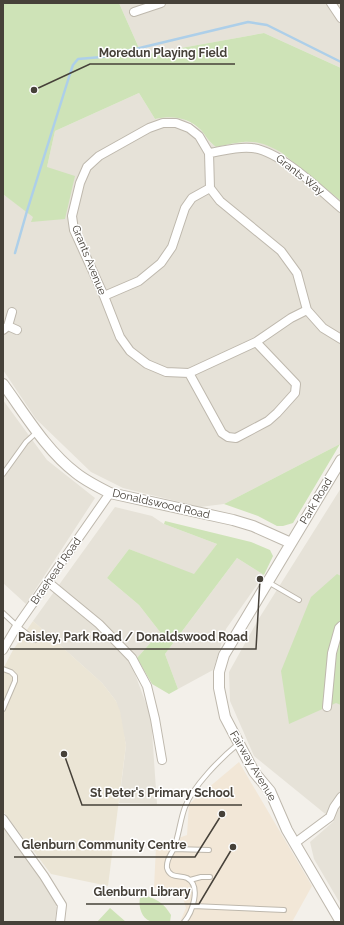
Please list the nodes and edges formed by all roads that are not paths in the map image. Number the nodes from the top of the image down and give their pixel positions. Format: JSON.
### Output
{"nodes":[{"id":1,"x":161,"y":3,"type":"edge"},
{"id":2,"x":331,"y":3,"type":"edge"},
{"id":3,"x":134,"y":12,"type":"dead end"},
{"id":4,"x":341,"y":18,"type":"edge"},
{"id":5,"x":209,"y":153,"type":"junction"},
{"id":6,"x":210,"y":188,"type":"junction"},
{"id":7,"x":341,"y":208,"type":"edge"},
{"id":8,"x":104,"y":296,"type":"junction"},
{"id":9,"x":307,"y":310,"type":"junction"},
{"id":10,"x":12,"y":312,"type":"dead end"},
{"id":11,"x":6,"y":328,"type":"edge"},
{"id":12,"x":17,"y":330,"type":"dead end"},
{"id":13,"x":341,"y":339,"type":"edge"},
{"id":14,"x":256,"y":342,"type":"junction"},
{"id":15,"x":189,"y":373,"type":"junction"},
{"id":16,"x":3,"y":384,"type":"edge"},
{"id":17,"x":38,"y":431,"type":"junction"},
{"id":18,"x":341,"y":460,"type":"edge"},
{"id":19,"x":3,"y":474,"type":"edge"},
{"id":20,"x":110,"y":493,"type":"junction"},
{"id":21,"x":290,"y":543,"type":"junction"},
{"id":22,"x":48,"y":582,"type":"junction"},
{"id":23,"x":268,"y":582,"type":"junction"},
{"id":24,"x":299,"y":600,"type":"dead end"},
{"id":25,"x":3,"y":613,"type":"edge"},
{"id":26,"x":17,"y":626,"type":"junction"},
{"id":27,"x":341,"y":626,"type":"edge"},
{"id":28,"x":35,"y":640,"type":"dead end"},
{"id":29,"x":3,"y":650,"type":"edge"},
{"id":30,"x":3,"y":668,"type":"edge"},
{"id":31,"x":327,"y":707,"type":"dead end"},
{"id":32,"x":3,"y":709,"type":"edge"},
{"id":33,"x":238,"y":744,"type":"junction"},
{"id":34,"x":162,"y":760,"type":"dead end"},
{"id":35,"x":341,"y":797,"type":"edge"},
{"id":36,"x":3,"y":819,"type":"edge"},
{"id":37,"x":295,"y":843,"type":"junction"},
{"id":38,"x":174,"y":849,"type":"junction"},
{"id":39,"x":209,"y":850,"type":"dead end"},
{"id":40,"x":210,"y":877,"type":"dead end"},
{"id":41,"x":190,"y":880,"type":"junction"},
{"id":42,"x":193,"y":906,"type":"junction"},
{"id":43,"x":284,"y":910,"type":"dead end"},
{"id":44,"x":339,"y":920,"type":"edge"},
{"id":45,"x":60,"y":922,"type":"edge"},
{"id":46,"x":184,"y":922,"type":"edge"}],
"edges":[{"from":1,"to":3,"type":"street"},
{"from":2,"to":4,"type":"street"},
{"from":5,"to":6,"type":"street"},
{"from":5,"to":7,"type":"street","name":"Grants Way"},
{"from":5,"to":8,"type":"street","name":"Grants Avenue"},
{"from":6,"to":8,"type":"street"},
{"from":6,"to":9,"type":"street"},
{"from":8,"to":15,"type":"street","name":"Grants Avenue"},
{"from":9,"to":13,"type":"street"},
{"from":9,"to":14,"type":"street","name":"Grants Avenue"},
{"from":10,"to":11,"type":"street"},
{"from":11,"to":12,"type":"street"},
{"from":14,"to":15,"type":"street","name":"Grants Avenue"},
{"from":14,"to":15,"type":"street"},
{"from":16,"to":17,"type":"street","name":"Donaldswood Road"},
{"from":17,"to":19,"type":"lane"},
{"from":17,"to":20,"type":"street","name":"Donaldswood Road"},
{"from":18,"to":21,"type":"street","name":"Park Road"},
{"from":20,"to":21,"type":"street","name":"Donaldswood Road"},
{"from":20,"to":22,"type":"street","name":"Braehead Road"},
{"from":21,"to":23,"type":"street","name":"Fairway Avenue"},
{"from":22,"to":26,"type":"street","name":"Braehead Road"},
{"from":22,"to":34,"type":"street"},
{"from":23,"to":24,"type":"lane"},
{"from":23,"to":33,"type":"street","name":"Fairway Avenue"},
{"from":25,"to":26,"type":"lane"},
{"from":26,"to":28,"type":"lane"},
{"from":26,"to":29,"type":"street","name":"Braehead Road"},
{"from":27,"to":31,"type":"street"},
{"from":30,"to":32,"type":"lane"},
{"from":33,"to":37,"type":"street","name":"Fairway Avenue"},
{"from":33,"to":38,"type":"lane"},
{"from":35,"to":37,"type":"street"},
{"from":36,"to":45,"type":"street"},
{"from":37,"to":44,"type":"street","name":"Fairway Avenue"},
{"from":38,"to":39,"type":"lane"},
{"from":38,"to":41,"type":"lane"},
{"from":40,"to":41,"type":"lane"},
{"from":41,"to":42,"type":"lane"},
{"from":42,"to":43,"type":"lane"},
{"from":42,"to":46,"type":"lane"}]}
